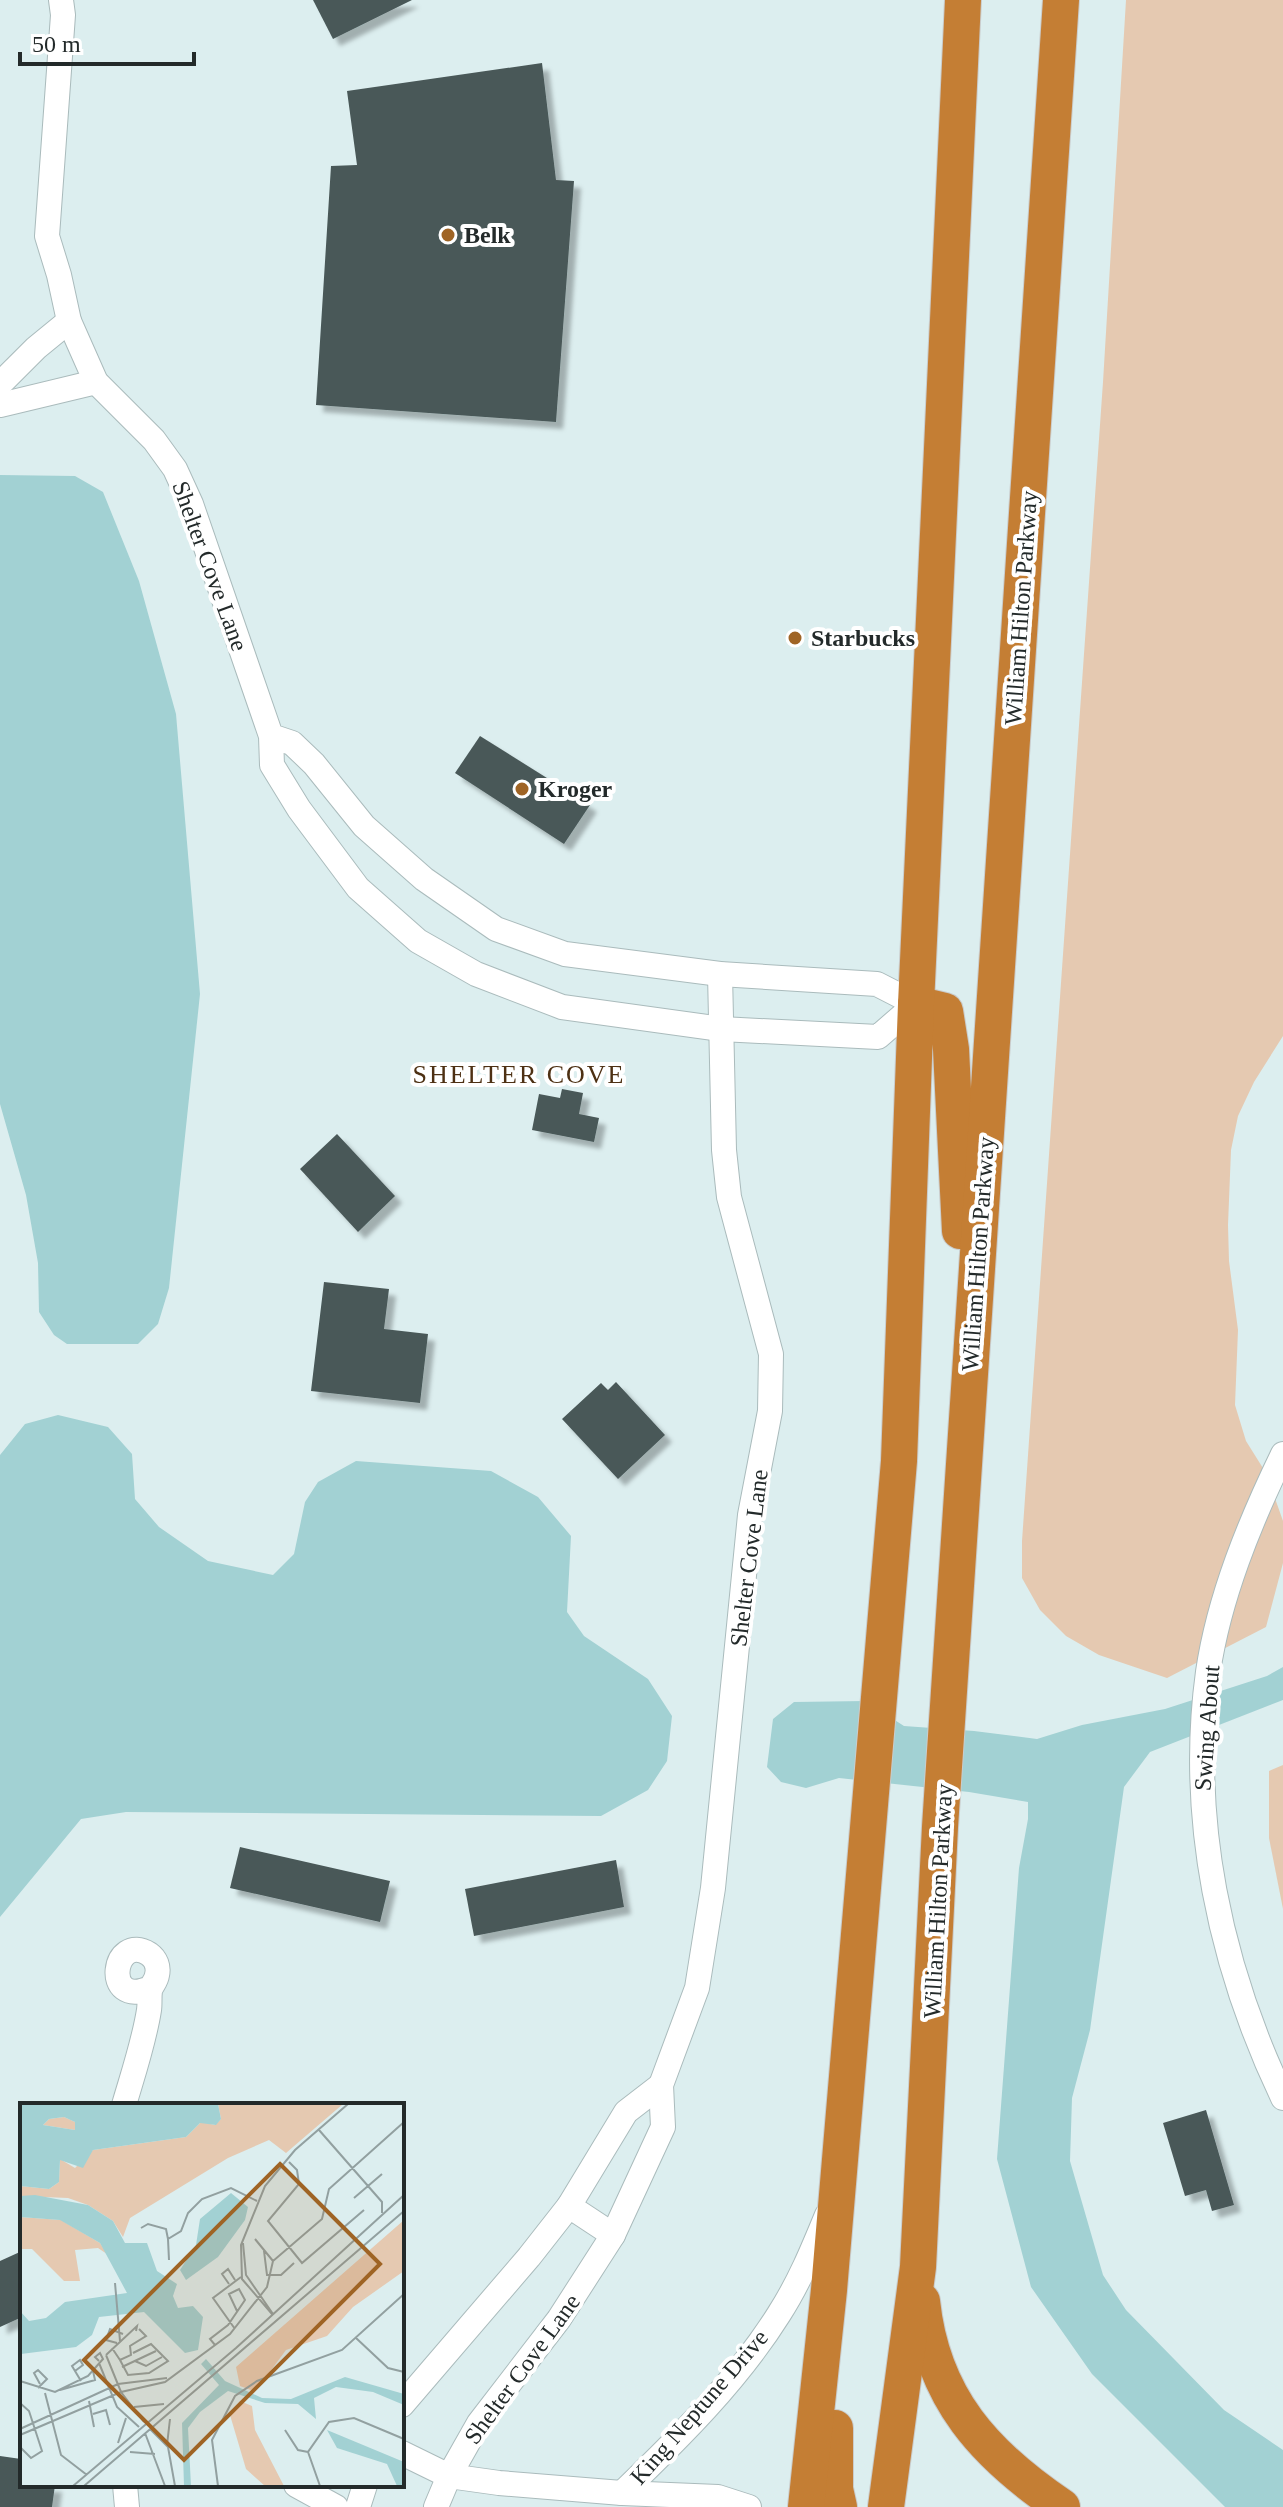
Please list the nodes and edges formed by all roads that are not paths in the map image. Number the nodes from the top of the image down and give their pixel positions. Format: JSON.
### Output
{"nodes":[{"id":1,"x":61,"y":0,"type":"edge"},
{"id":2,"x":963,"y":0,"type":"edge"},
{"id":3,"x":1061,"y":0,"type":"edge"},
{"id":4,"x":69,"y":321,"type":"junction"},
{"id":5,"x":96,"y":382,"type":"junction"},
{"id":6,"x":0,"y":384,"type":"edge"},
{"id":7,"x":0,"y":405,"type":"edge"},
{"id":8,"x":271,"y":736,"type":"junction"},
{"id":9,"x":720,"y":974,"type":"junction"},
{"id":10,"x":916,"y":1004,"type":"junction"},
{"id":11,"x":721,"y":1029,"type":"junction"},
{"id":12,"x":968,"y":1413,"type":"junction"},
{"id":13,"x":1283,"y":1454,"type":"edge"},
{"id":14,"x":150,"y":1988,"type":"dead end"},
{"id":15,"x":661,"y":2085,"type":"junction"},
{"id":16,"x":1283,"y":2098,"type":"edge"},
{"id":17,"x":125,"y":2103,"type":"edge"},
{"id":18,"x":837,"y":2190,"type":"junction"},
{"id":19,"x":569,"y":2206,"type":"junction"},
{"id":20,"x":613,"y":2235,"type":"junction"},
{"id":21,"x":918,"y":2267,"type":"junction"},
{"id":22,"x":404,"y":2403,"type":"edge"},
{"id":23,"x":404,"y":2454,"type":"edge"},
{"id":24,"x":893,"y":2456,"type":"junction"},
{"id":25,"x":449,"y":2476,"type":"junction"},
{"id":26,"x":125,"y":2487,"type":"edge"},
{"id":27,"x":300,"y":2487,"type":"edge"},
{"id":28,"x":364,"y":2487,"type":"edge"},
{"id":29,"x":622,"y":2493,"type":"junction"},
{"id":30,"x":127,"y":2507,"type":"edge"},
{"id":31,"x":336,"y":2507,"type":"edge"},
{"id":32,"x":358,"y":2507,"type":"edge"},
{"id":33,"x":436,"y":2507,"type":"edge"},
{"id":34,"x":749,"y":2507,"type":"edge"},
{"id":35,"x":806,"y":2507,"type":"edge"},
{"id":36,"x":839,"y":2507,"type":"edge"},
{"id":37,"x":857,"y":2507,"type":"edge"},
{"id":38,"x":886,"y":2507,"type":"edge"},
{"id":39,"x":1062,"y":2507,"type":"edge"}],
"edges":[{"from":1,"to":4,"type":"street","name":"Shelter Cove Lane"},
{"from":2,"to":10,"type":"highway"},
{"from":3,"to":12,"type":"highway","name":"William Hilton Parkway"},
{"from":4,"to":5,"type":"street","name":"Shelter Cove Lane"},
{"from":4,"to":6,"type":"street"},
{"from":5,"to":7,"type":"street"},
{"from":5,"to":8,"type":"street","name":"Shelter Cove Lane"},
{"from":8,"to":9,"type":"street"},
{"from":8,"to":11,"type":"street","name":"Shelter Cove Lane"},
{"from":9,"to":10,"type":"street"},
{"from":9,"to":11,"type":"street","name":"Shelter Cove Lane"},
{"from":10,"to":11,"type":"street","name":"Shelter Cove Lane"},
{"from":10,"to":12,"type":"highway"},
{"from":10,"to":18,"type":"highway"},
{"from":11,"to":15,"type":"street","name":"Shelter Cove Lane"},
{"from":12,"to":21,"type":"highway","name":"William Hilton Parkway"},
{"from":13,"to":16,"type":"street","name":"Swing About"},
{"from":14,"to":17,"type":"street"},
{"from":15,"to":19,"type":"street"},
{"from":15,"to":20,"type":"street","name":"Shelter Cove Lane"},
{"from":18,"to":29,"type":"street","name":"King Neptune Drive"},
{"from":18,"to":35,"type":"highway"},
{"from":18,"to":36,"type":"highway"},
{"from":19,"to":20,"type":"street"},
{"from":19,"to":22,"type":"street"},
{"from":20,"to":25,"type":"street","name":"Shelter Cove Lane"},
{"from":21,"to":24,"type":"highway","name":"William Hilton Parkway"},
{"from":21,"to":39,"type":"highway"},
{"from":23,"to":25,"type":"street","name":"King Neptune Drive"},
{"from":24,"to":37,"type":"highway"},
{"from":24,"to":38,"type":"highway","name":"William Hilton Parkway"},
{"from":25,"to":29,"type":"street","name":"King Neptune Drive"},
{"from":25,"to":33,"type":"street","name":"Shelter Cove Lane"},
{"from":26,"to":30,"type":"street"},
{"from":27,"to":31,"type":"street"},
{"from":28,"to":32,"type":"street"},
{"from":29,"to":34,"type":"street","name":"King Neptune Drive"}]}
